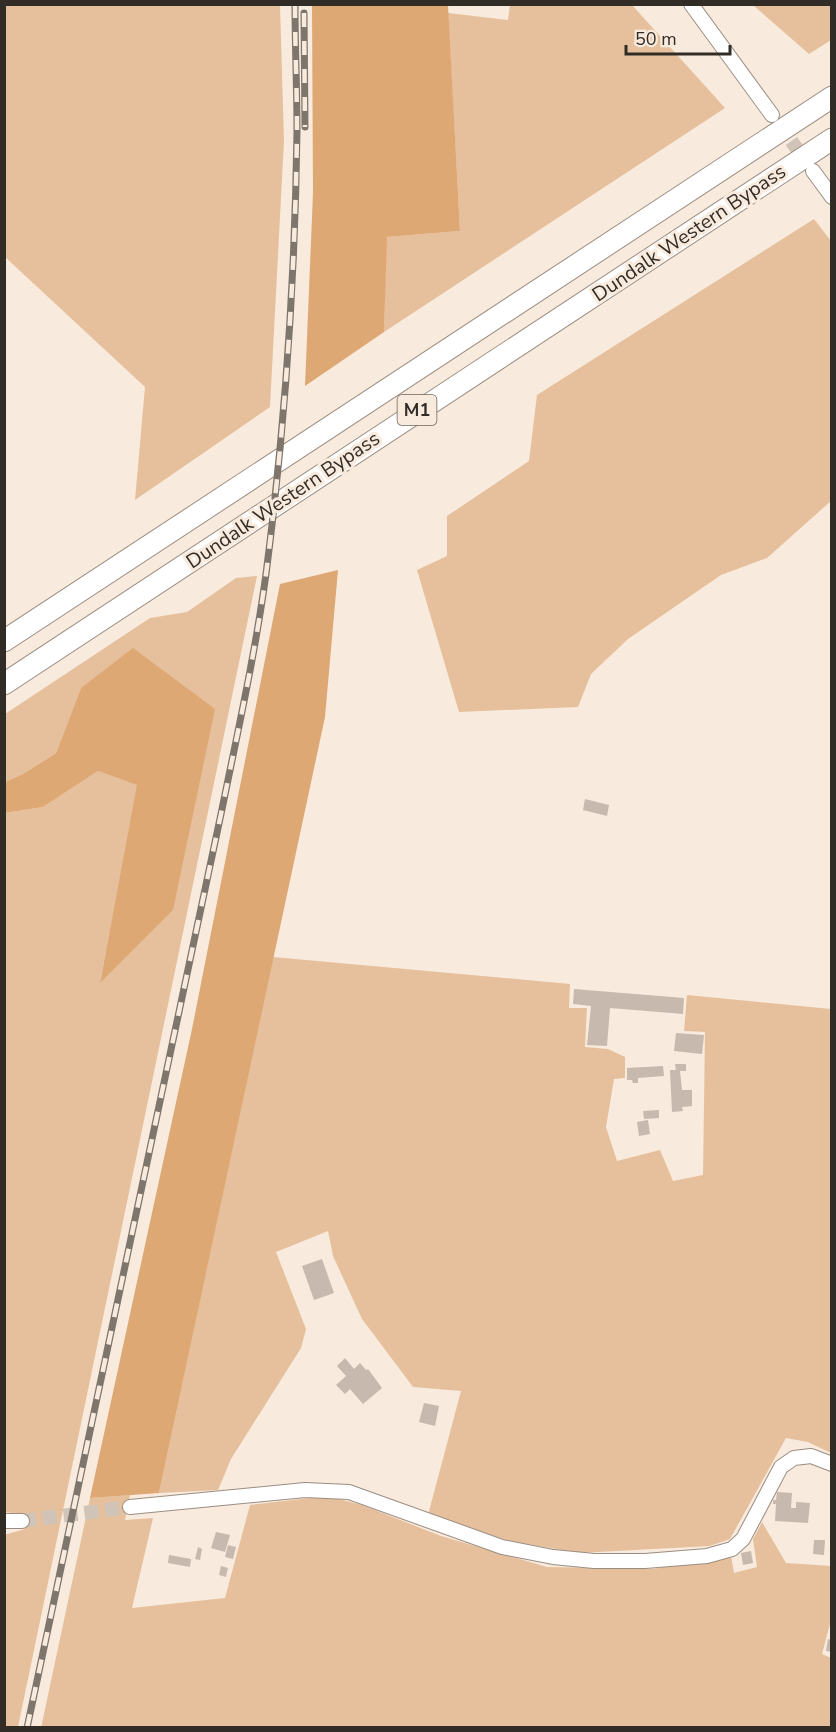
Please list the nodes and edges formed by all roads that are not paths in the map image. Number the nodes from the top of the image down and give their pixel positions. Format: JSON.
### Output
{"nodes":[{"id":1,"x":691,"y":4,"type":"edge"},
{"id":2,"x":831,"y":97,"type":"edge"},
{"id":3,"x":772,"y":115,"type":"tunnel mouth"},
{"id":4,"x":831,"y":139,"type":"edge"},
{"id":5,"x":813,"y":171,"type":"tunnel mouth"},
{"id":6,"x":831,"y":197,"type":"edge"},
{"id":7,"x":206,"y":509,"type":"junction"},
{"id":8,"x":4,"y":628,"type":"edge"},
{"id":9,"x":4,"y":641,"type":"edge"},
{"id":10,"x":4,"y":684,"type":"edge"},
{"id":11,"x":831,"y":1464,"type":"edge"},
{"id":12,"x":130,"y":1507,"type":"tunnel mouth"},
{"id":13,"x":4,"y":1521,"type":"edge"},
{"id":14,"x":22,"y":1521,"type":"tunnel mouth"}],
"edges":[{"from":1,"to":3,"type":"street"},
{"from":2,"to":7,"type":"highway","name":"Dundalk Western Bypass","number":"M1"},
{"from":4,"to":10,"type":"highway","name":"Dundalk Western Bypass","number":"M1"},
{"from":5,"to":6,"type":"street"},
{"from":7,"to":8,"type":"highway"},
{"from":7,"to":9,"type":"highway","name":"Dundalk Western Bypass","number":"M1"},
{"from":11,"to":12,"type":"street"},
{"from":13,"to":14,"type":"street"}]}
